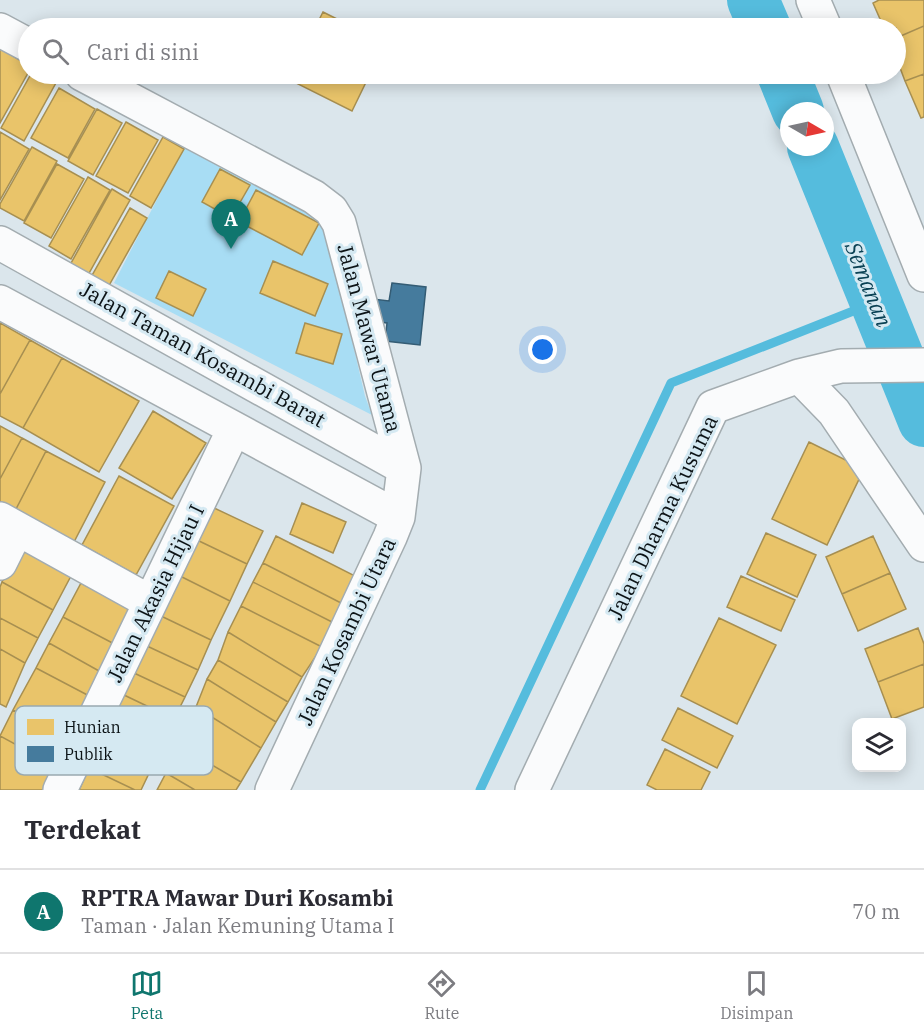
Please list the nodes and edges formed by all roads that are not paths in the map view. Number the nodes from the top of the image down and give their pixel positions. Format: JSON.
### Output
{"nodes":[{"id":1,"x":813,"y":0,"type":"edge"},
{"id":2,"x":821,"y":18,"type":"edge"},
{"id":3,"x":0,"y":30,"type":"edge"},
{"id":4,"x":18,"y":40,"type":"edge"},
{"id":5,"x":101,"y":84,"type":"edge"},
{"id":6,"x":847,"y":84,"type":"edge"},
{"id":7,"x":0,"y":243,"type":"edge"},
{"id":8,"x":924,"y":275,"type":"edge"},
{"id":9,"x":0,"y":302,"type":"edge"},
{"id":10,"x":924,"y":365,"type":"edge"},
{"id":11,"x":799,"y":376,"type":"junction"},
{"id":12,"x":234,"y":429,"type":"junction"},
{"id":13,"x":404,"y":468,"type":"junction"},
{"id":14,"x":398,"y":517,"type":"junction"},
{"id":15,"x":8,"y":524,"type":"edge"},
{"id":16,"x":924,"y":544,"type":"edge"},
{"id":17,"x":0,"y":563,"type":"edge"},
{"id":18,"x":150,"y":602,"type":"junction"},
{"id":19,"x":100,"y":706,"type":"edge"},
{"id":20,"x":67,"y":775,"type":"edge"},
{"id":21,"x":60,"y":790,"type":"edge"},
{"id":22,"x":272,"y":790,"type":"edge"},
{"id":23,"x":532,"y":790,"type":"edge"}],
"edges":[{"from":1,"to":2,"type":"street"},
{"from":3,"to":4,"type":"street"},
{"from":5,"to":13,"type":"street","name":"Jalan Mawar Utama"},
{"from":6,"to":8,"type":"street"},
{"from":7,"to":13,"type":"street","name":"Jalan Taman Kosambi Barat"},
{"from":9,"to":12,"type":"street"},
{"from":10,"to":11,"type":"street","name":"Jalan Dharma Kusuma"},
{"from":11,"to":16,"type":"street"},
{"from":11,"to":23,"type":"street","name":"Jalan Dharma Kusuma"},
{"from":12,"to":14,"type":"street"},
{"from":12,"to":18,"type":"street","name":"Jalan Akasia Hijau I"},
{"from":13,"to":14,"type":"street","name":"Jalan Kosambi Utara"},
{"from":14,"to":22,"type":"street","name":"Jalan Kosambi Utara"},
{"from":15,"to":17,"type":"street"},
{"from":15,"to":18,"type":"street"},
{"from":18,"to":19,"type":"street","name":"Jalan Akasia Hijau I"},
{"from":20,"to":21,"type":"street","name":"Jalan Akasia Hijau I"}]}
